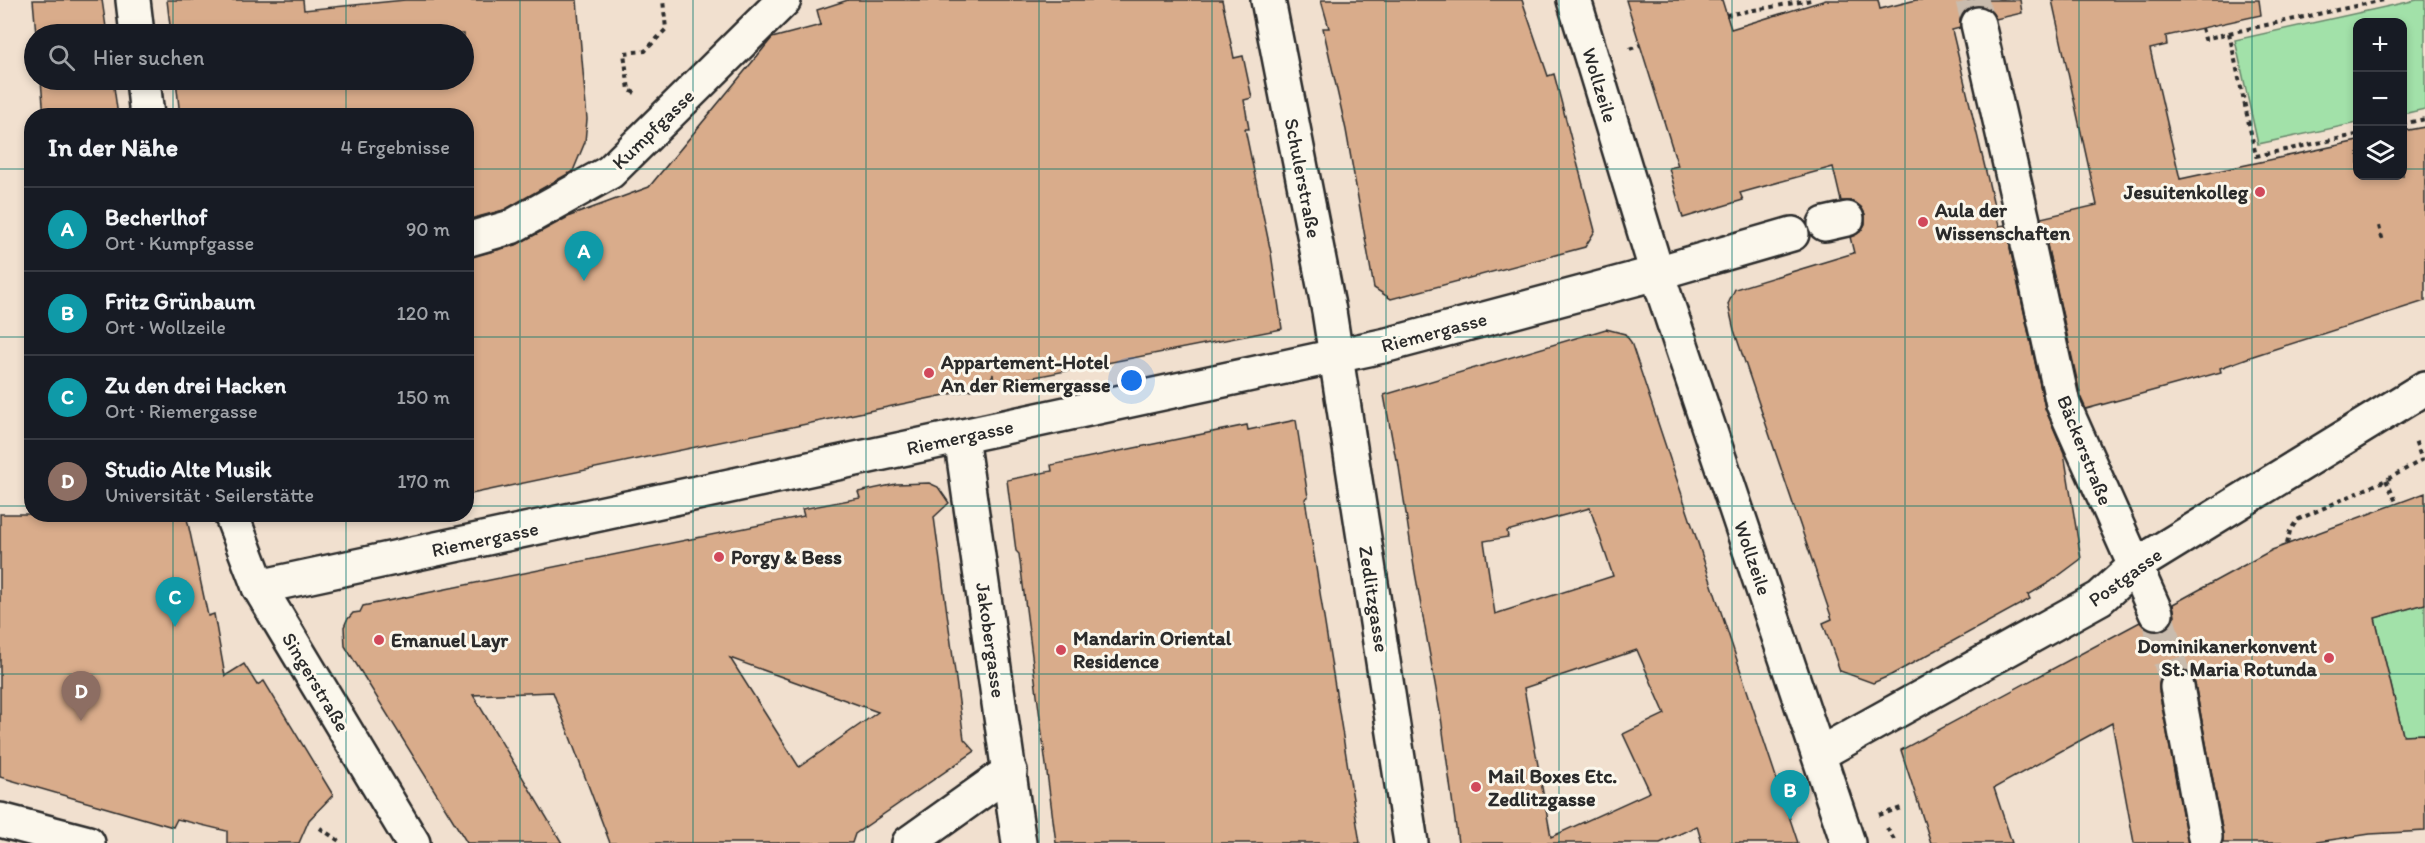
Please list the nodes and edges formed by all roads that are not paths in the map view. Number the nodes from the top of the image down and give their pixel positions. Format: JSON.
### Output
{"nodes":[{"id":1,"x":133,"y":0,"type":"edge"},
{"id":2,"x":784,"y":0,"type":"edge"},
{"id":3,"x":1268,"y":0,"type":"edge"},
{"id":4,"x":1574,"y":0,"type":"edge"},
{"id":5,"x":136,"y":24,"type":"edge"},
{"id":6,"x":1978,"y":24,"type":"tunnel mouth"},
{"id":7,"x":144,"y":90,"type":"edge"},
{"id":8,"x":146,"y":108,"type":"edge"},
{"id":9,"x":1792,"y":234,"type":"dead end"},
{"id":10,"x":474,"y":238,"type":"edge"},
{"id":11,"x":1657,"y":273,"type":"junction"},
{"id":12,"x":1337,"y":356,"type":"junction"},
{"id":13,"x":2425,"y":388,"type":"edge"},
{"id":14,"x":961,"y":437,"type":"junction"},
{"id":15,"x":234,"y":522,"type":"edge"},
{"id":16,"x":2135,"y":566,"type":"junction"},
{"id":17,"x":259,"y":587,"type":"junction"},
{"id":18,"x":2156,"y":613,"type":"tunnel mouth"},
{"id":19,"x":2177,"y":687,"type":"tunnel mouth"},
{"id":20,"x":1819,"y":754,"type":"junction"},
{"id":21,"x":1010,"y":771,"type":"junction"},
{"id":22,"x":0,"y":820,"type":"edge"},
{"id":23,"x":2205,"y":837,"type":"dead end"},
{"id":24,"x":88,"y":843,"type":"edge"},
{"id":25,"x":413,"y":843,"type":"edge"},
{"id":26,"x":909,"y":843,"type":"edge"},
{"id":27,"x":1019,"y":843,"type":"edge"},
{"id":28,"x":1411,"y":843,"type":"edge"},
{"id":29,"x":1848,"y":843,"type":"edge"}],
"edges":[{"from":1,"to":5,"type":"street"},
{"from":2,"to":10,"type":"street","name":"Kumpfgasse"},
{"from":3,"to":12,"type":"street","name":"Schulerstraße"},
{"from":4,"to":11,"type":"street","name":"Wollzeile"},
{"from":6,"to":16,"type":"street","name":"Bäckerstraße"},
{"from":7,"to":8,"type":"street"},
{"from":9,"to":11,"type":"street"},
{"from":11,"to":12,"type":"street","name":"Riemergasse"},
{"from":11,"to":20,"type":"street","name":"Wollzeile"},
{"from":12,"to":14,"type":"street","name":"Riemergasse"},
{"from":12,"to":28,"type":"street","name":"Zedlitzgasse"},
{"from":13,"to":16,"type":"street","name":"Postgasse"},
{"from":14,"to":17,"type":"street","name":"Riemergasse"},
{"from":14,"to":21,"type":"street","name":"Jakobergasse"},
{"from":15,"to":17,"type":"street","name":"Singerstraße"},
{"from":16,"to":18,"type":"street","name":"Bäckerstraße"},
{"from":16,"to":20,"type":"street","name":"Postgasse"},
{"from":17,"to":25,"type":"street","name":"Singerstraße"},
{"from":19,"to":23,"type":"street"},
{"from":20,"to":29,"type":"street","name":"Wollzeile"},
{"from":21,"to":26,"type":"street"},
{"from":21,"to":27,"type":"street","name":"Jakobergasse"},
{"from":22,"to":24,"type":"street"}]}
